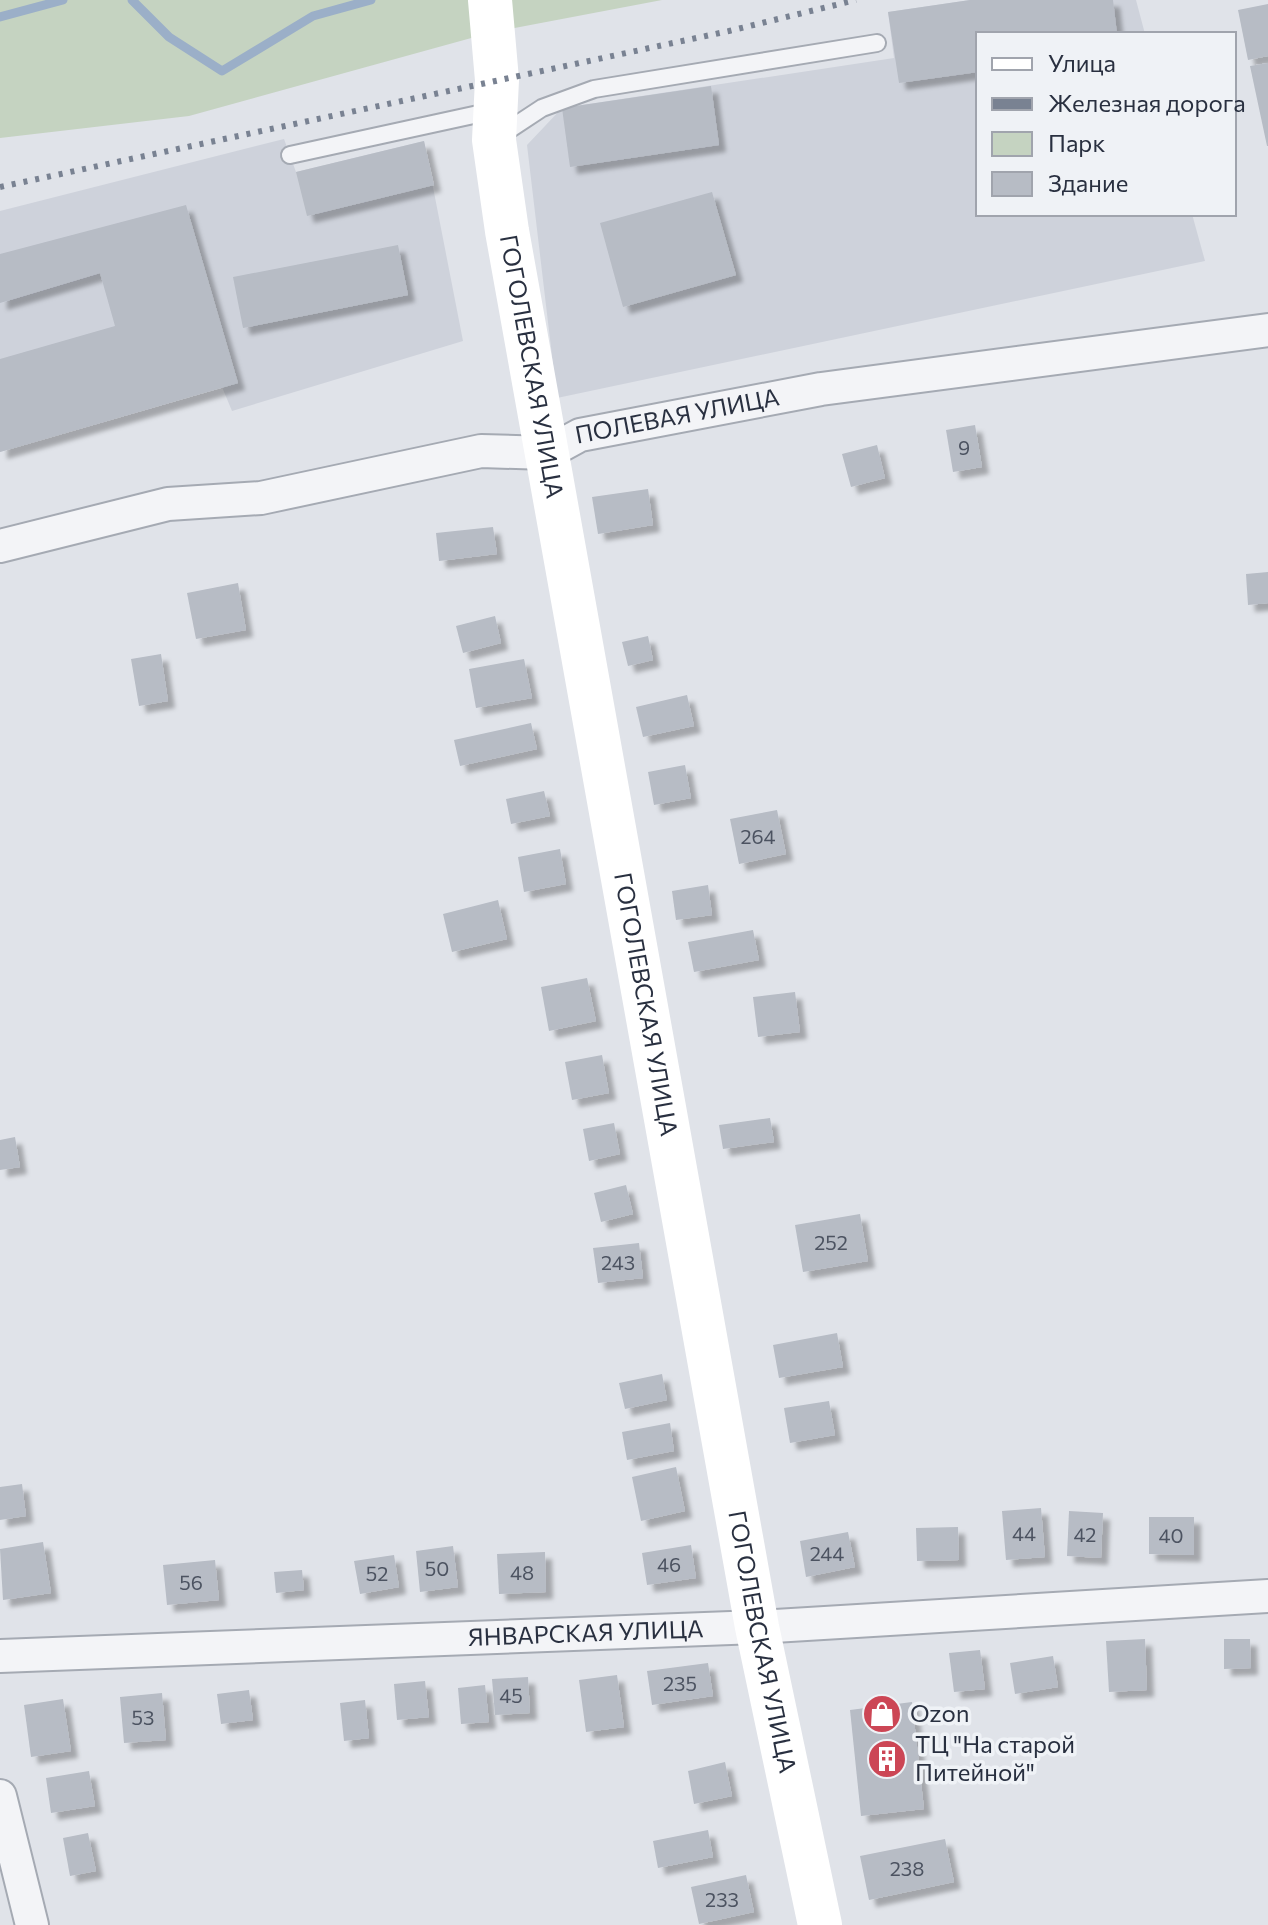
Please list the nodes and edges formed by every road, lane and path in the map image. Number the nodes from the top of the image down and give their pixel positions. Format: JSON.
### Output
{"nodes":[{"id":1,"x":490,"y":0,"type":"edge"},
{"id":2,"x":877,"y":43,"type":"dead end"},
{"id":3,"x":495,"y":110,"type":"junction"},
{"id":4,"x":290,"y":155,"type":"dead end"},
{"id":5,"x":1268,"y":330,"type":"edge"},
{"id":6,"x":547,"y":453,"type":"junction"},
{"id":7,"x":0,"y":546,"type":"edge"},
{"id":8,"x":1268,"y":1596,"type":"edge"},
{"id":9,"x":757,"y":1627,"type":"junction"},
{"id":10,"x":0,"y":1656,"type":"edge"},
{"id":11,"x":0,"y":1796,"type":"edge"},
{"id":12,"x":32,"y":1925,"type":"edge"},
{"id":13,"x":820,"y":1925,"type":"edge"}],
"edges":[{"from":1,"to":3,"type":"street","name":"ГОГОЛЕВСКАЯ УЛИЦА"},
{"from":2,"to":3,"type":"lane"},
{"from":3,"to":4,"type":"lane"},
{"from":3,"to":6,"type":"street","name":"ГОГОЛЕВСКАЯ УЛИЦА"},
{"from":5,"to":6,"type":"street","name":"ПОЛЕВАЯ УЛИЦА"},
{"from":6,"to":7,"type":"street","name":"ПОЛЕВАЯ УЛИЦА"},
{"from":6,"to":9,"type":"street","name":"ГОГОЛЕВСКАЯ УЛИЦА"},
{"from":8,"to":9,"type":"street","name":"ЯНВАРСКАЯ УЛИЦА"},
{"from":9,"to":10,"type":"street","name":"ЯНВАРСКАЯ УЛИЦА"},
{"from":9,"to":13,"type":"street","name":"ГОГОЛЕВСКАЯ УЛИЦА"},
{"from":11,"to":12,"type":"street"}]}
